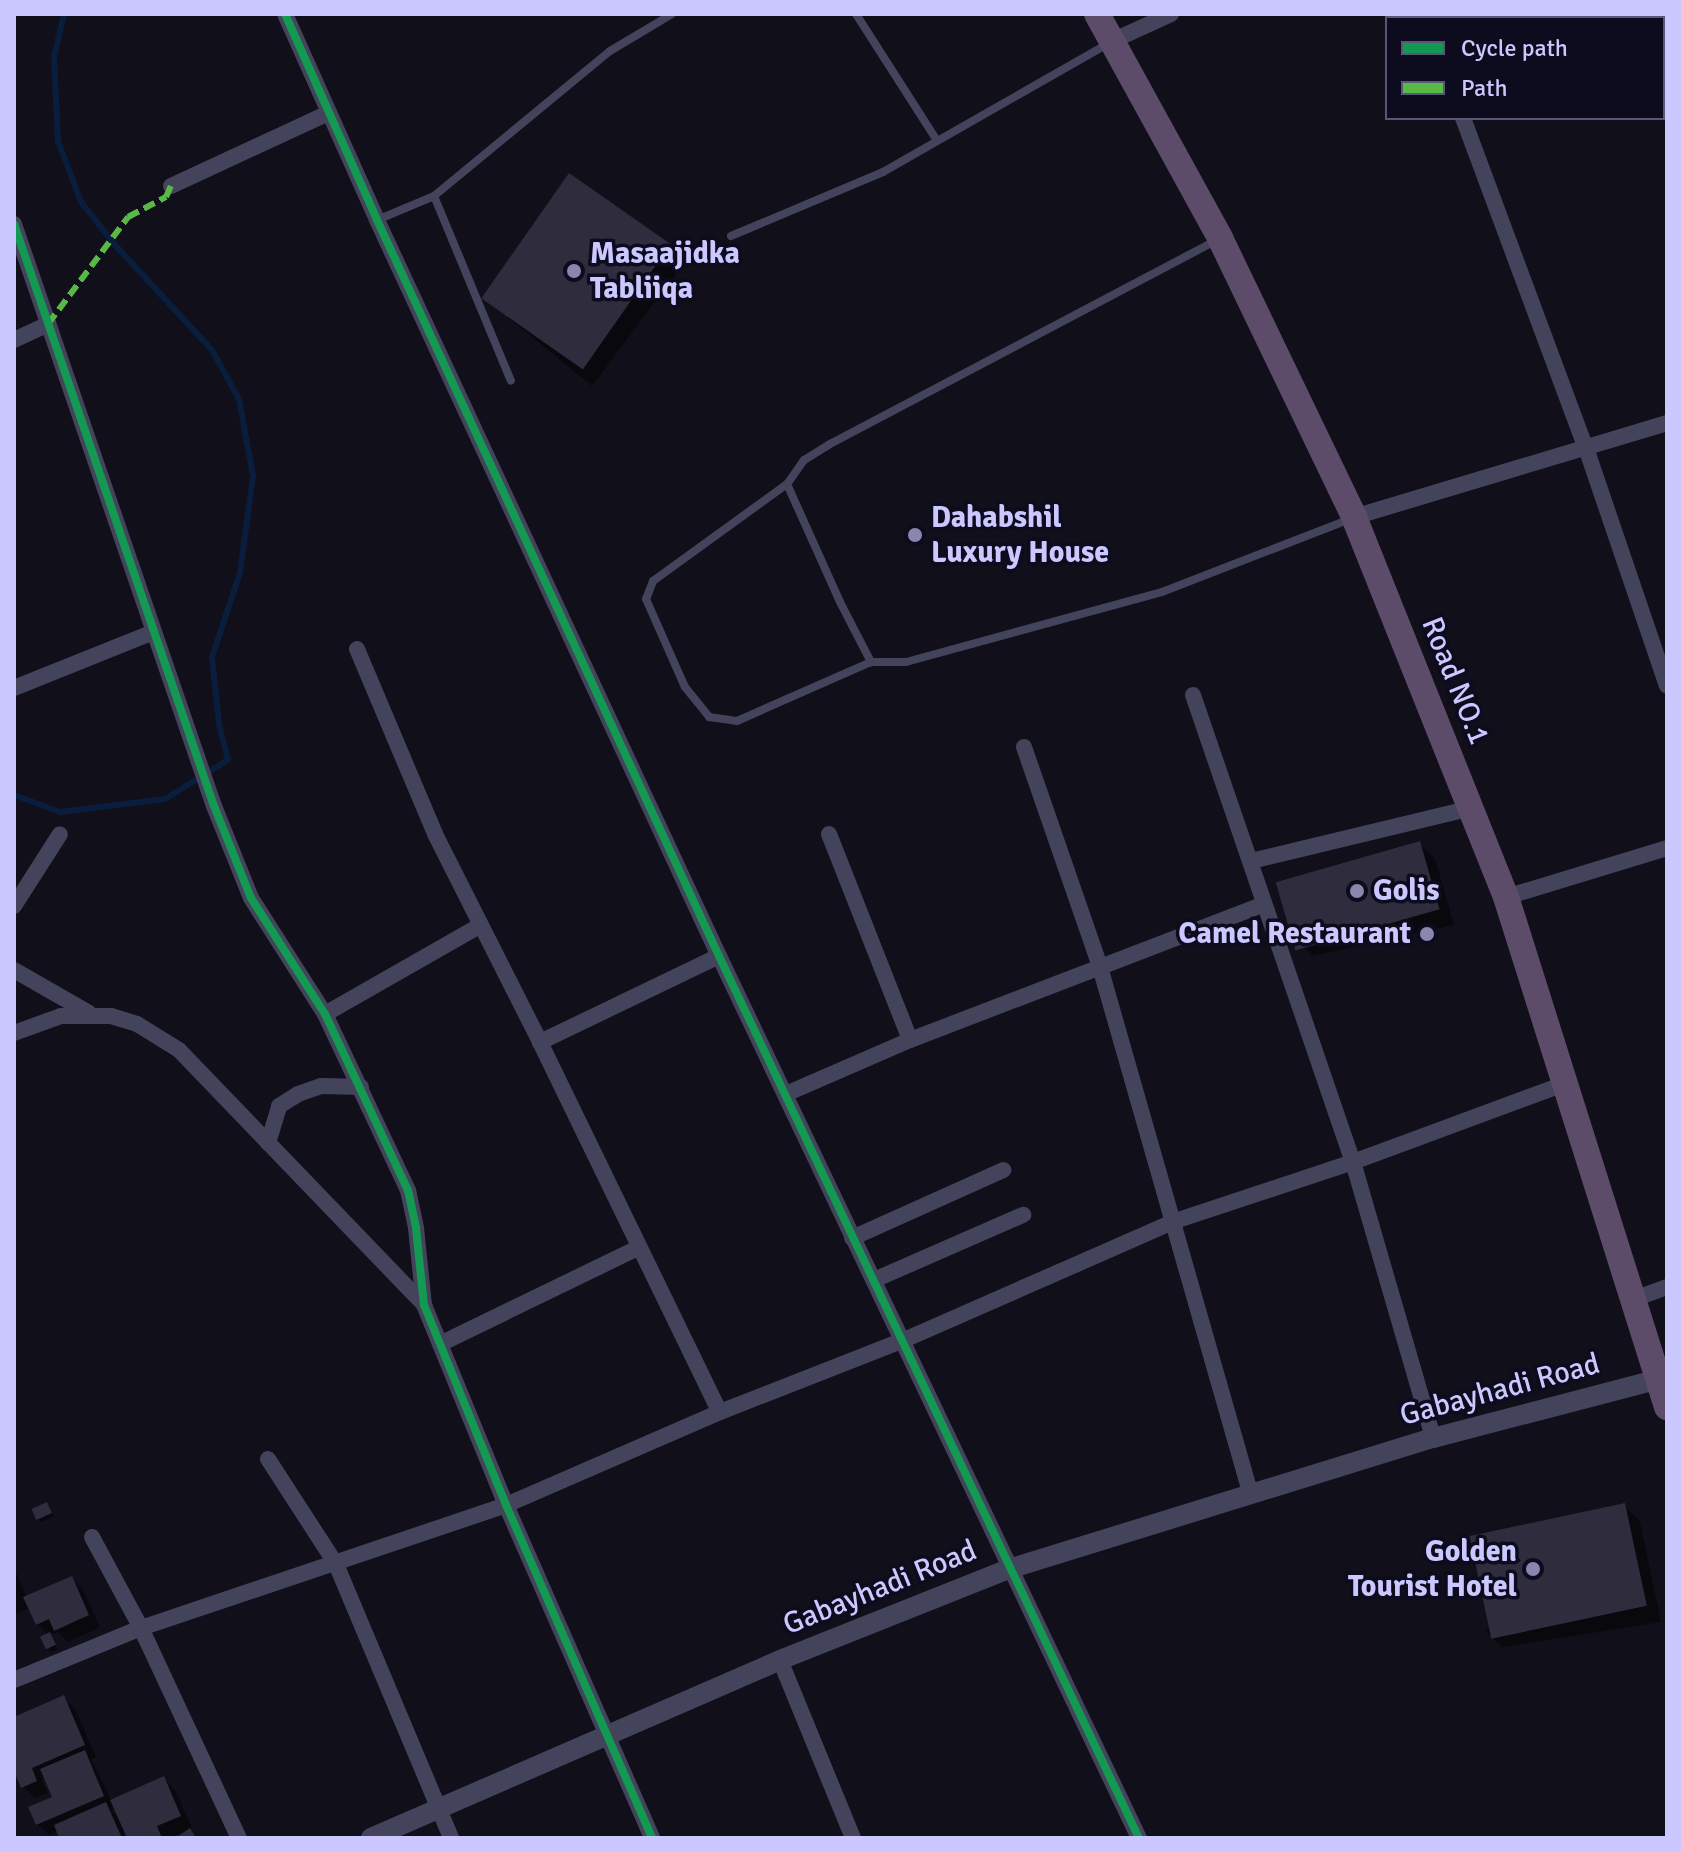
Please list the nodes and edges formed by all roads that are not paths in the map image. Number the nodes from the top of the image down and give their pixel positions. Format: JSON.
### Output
{"nodes":[{"id":1,"x":285,"y":14,"type":"edge"},
{"id":2,"x":672,"y":14,"type":"edge"},
{"id":3,"x":856,"y":14,"type":"edge"},
{"id":4,"x":1097,"y":14,"type":"edge"},
{"id":5,"x":1171,"y":14,"type":"edge"},
{"id":6,"x":1112,"y":41,"type":"junction"},
{"id":7,"x":328,"y":113,"type":"junction"},
{"id":8,"x":1464,"y":120,"type":"edge"},
{"id":9,"x":936,"y":139,"type":"junction"},
{"id":10,"x":171,"y":186,"type":"dead end"},
{"id":11,"x":434,"y":196,"type":"junction"},
{"id":12,"x":377,"y":220,"type":"junction"},
{"id":13,"x":14,"y":224,"type":"edge"},
{"id":14,"x":731,"y":236,"type":"dead end"},
{"id":15,"x":1220,"y":238,"type":"junction"},
{"id":16,"x":48,"y":324,"type":"junction"},
{"id":17,"x":14,"y":340,"type":"edge"},
{"id":18,"x":511,"y":381,"type":"dead end"},
{"id":19,"x":1667,"y":423,"type":"edge"},
{"id":20,"x":1586,"y":448,"type":"junction"},
{"id":21,"x":787,"y":484,"type":"junction"},
{"id":22,"x":1354,"y":517,"type":"junction"},
{"id":23,"x":153,"y":632,"type":"junction"},
{"id":24,"x":357,"y":649,"type":"dead end"},
{"id":25,"x":871,"y":662,"type":"junction"},
{"id":26,"x":1667,"y":686,"type":"edge"},
{"id":27,"x":14,"y":688,"type":"edge"},
{"id":28,"x":1193,"y":695,"type":"dead end"},
{"id":29,"x":1024,"y":747,"type":"dead end"},
{"id":30,"x":1471,"y":808,"type":"junction"},
{"id":31,"x":60,"y":834,"type":"dead end"},
{"id":32,"x":829,"y":834,"type":"dead end"},
{"id":33,"x":1667,"y":848,"type":"edge"},
{"id":34,"x":1251,"y":861,"type":"junction"},
{"id":35,"x":1506,"y":897,"type":"junction"},
{"id":36,"x":1264,"y":904,"type":"junction"},
{"id":37,"x":14,"y":906,"type":"edge"},
{"id":38,"x":479,"y":926,"type":"junction"},
{"id":39,"x":719,"y":956,"type":"junction"},
{"id":40,"x":1100,"y":967,"type":"junction"},
{"id":41,"x":14,"y":970,"type":"edge"},
{"id":42,"x":91,"y":1014,"type":"junction"},
{"id":43,"x":325,"y":1014,"type":"junction"},
{"id":44,"x":14,"y":1033,"type":"edge"},
{"id":45,"x":910,"y":1040,"type":"junction"},
{"id":46,"x":540,"y":1042,"type":"junction"},
{"id":47,"x":1567,"y":1083,"type":"junction"},
{"id":48,"x":361,"y":1087,"type":"junction"},
{"id":49,"x":788,"y":1093,"type":"junction"},
{"id":50,"x":268,"y":1143,"type":"junction"},
{"id":51,"x":1353,"y":1162,"type":"junction"},
{"id":52,"x":1003,"y":1170,"type":"dead end"},
{"id":53,"x":1023,"y":1215,"type":"dead end"},
{"id":54,"x":1175,"y":1221,"type":"junction"},
{"id":55,"x":852,"y":1238,"type":"junction"},
{"id":56,"x":638,"y":1248,"type":"junction"},
{"id":57,"x":874,"y":1280,"type":"junction"},
{"id":58,"x":1667,"y":1287,"type":"edge"},
{"id":59,"x":1634,"y":1299,"type":"junction"},
{"id":60,"x":424,"y":1305,"type":"junction"},
{"id":61,"x":904,"y":1340,"type":"junction"},
{"id":62,"x":440,"y":1344,"type":"junction"},
{"id":63,"x":1660,"y":1379,"type":"junction"},
{"id":64,"x":1667,"y":1407,"type":"edge"},
{"id":65,"x":720,"y":1412,"type":"junction"},
{"id":66,"x":1433,"y":1438,"type":"junction"},
{"id":67,"x":268,"y":1459,"type":"dead end"},
{"id":68,"x":1250,"y":1492,"type":"junction"},
{"id":69,"x":506,"y":1505,"type":"junction"},
{"id":70,"x":92,"y":1537,"type":"dead end"},
{"id":71,"x":336,"y":1564,"type":"junction"},
{"id":72,"x":1009,"y":1569,"type":"junction"},
{"id":73,"x":141,"y":1628,"type":"junction"},
{"id":74,"x":780,"y":1660,"type":"junction"},
{"id":75,"x":14,"y":1680,"type":"edge"},
{"id":76,"x":609,"y":1736,"type":"junction"},
{"id":77,"x":439,"y":1808,"type":"junction"},
{"id":78,"x":239,"y":1838,"type":"edge"},
{"id":79,"x":371,"y":1838,"type":"edge"},
{"id":80,"x":451,"y":1838,"type":"edge"},
{"id":81,"x":652,"y":1838,"type":"edge"},
{"id":82,"x":853,"y":1838,"type":"edge"},
{"id":83,"x":1139,"y":1838,"type":"edge"}],
"edges":[{"from":1,"to":7,"type":"street"},
{"from":2,"to":11,"type":"lane"},
{"from":3,"to":9,"type":"lane"},
{"from":4,"to":6,"type":"highway","name":"Road NO.1"},
{"from":5,"to":6,"type":"street"},
{"from":6,"to":9,"type":"lane"},
{"from":6,"to":15,"type":"highway","name":"Road NO.1"},
{"from":7,"to":10,"type":"street"},
{"from":7,"to":12,"type":"street"},
{"from":8,"to":20,"type":"street"},
{"from":9,"to":14,"type":"lane"},
{"from":11,"to":12,"type":"lane"},
{"from":11,"to":18,"type":"lane"},
{"from":12,"to":39,"type":"street"},
{"from":13,"to":16,"type":"street"},
{"from":15,"to":21,"type":"lane"},
{"from":15,"to":22,"type":"highway","name":"Road NO.1"},
{"from":16,"to":17,"type":"street"},
{"from":16,"to":23,"type":"street"},
{"from":19,"to":20,"type":"street"},
{"from":20,"to":22,"type":"street"},
{"from":20,"to":26,"type":"street"},
{"from":21,"to":25,"type":"lane"},
{"from":21,"to":25,"type":"lane"},
{"from":22,"to":25,"type":"lane"},
{"from":22,"to":30,"type":"highway","name":"Road NO.1"},
{"from":23,"to":27,"type":"street"},
{"from":23,"to":43,"type":"street"},
{"from":24,"to":38,"type":"street"},
{"from":28,"to":34,"type":"street"},
{"from":29,"to":40,"type":"street"},
{"from":30,"to":34,"type":"street"},
{"from":30,"to":35,"type":"highway","name":"Road NO.1"},
{"from":31,"to":37,"type":"street"},
{"from":32,"to":45,"type":"street"},
{"from":33,"to":35,"type":"street"},
{"from":34,"to":36,"type":"street"},
{"from":35,"to":47,"type":"highway","name":"Road NO.1"},
{"from":36,"to":40,"type":"street"},
{"from":36,"to":51,"type":"street"},
{"from":38,"to":43,"type":"street"},
{"from":38,"to":46,"type":"street"},
{"from":39,"to":46,"type":"street"},
{"from":39,"to":49,"type":"street"},
{"from":40,"to":45,"type":"street"},
{"from":40,"to":54,"type":"street"},
{"from":41,"to":42,"type":"street"},
{"from":42,"to":44,"type":"street"},
{"from":42,"to":50,"type":"street"},
{"from":43,"to":48,"type":"street"},
{"from":45,"to":49,"type":"street"},
{"from":46,"to":56,"type":"street"},
{"from":47,"to":51,"type":"street"},
{"from":47,"to":59,"type":"highway","name":"Road NO.1"},
{"from":48,"to":50,"type":"street"},
{"from":48,"to":60,"type":"street"},
{"from":49,"to":55,"type":"street"},
{"from":50,"to":60,"type":"street"},
{"from":51,"to":54,"type":"street"},
{"from":51,"to":66,"type":"street"},
{"from":52,"to":55,"type":"street"},
{"from":53,"to":57,"type":"street"},
{"from":54,"to":61,"type":"street"},
{"from":54,"to":68,"type":"street"},
{"from":55,"to":57,"type":"street"},
{"from":56,"to":62,"type":"street"},
{"from":56,"to":65,"type":"street"},
{"from":57,"to":61,"type":"street"},
{"from":58,"to":59,"type":"street"},
{"from":59,"to":63,"type":"highway","name":"Road NO.1"},
{"from":60,"to":62,"type":"street"},
{"from":61,"to":65,"type":"street"},
{"from":61,"to":72,"type":"street"},
{"from":62,"to":69,"type":"street"},
{"from":63,"to":64,"type":"highway","name":"Road NO.1"},
{"from":63,"to":66,"type":"street","name":"Gabayhadi Road"},
{"from":65,"to":69,"type":"street"},
{"from":66,"to":68,"type":"street","name":"Gabayhadi Road"},
{"from":67,"to":71,"type":"street"},
{"from":68,"to":72,"type":"street","name":"Gabayhadi Road"},
{"from":69,"to":71,"type":"street"},
{"from":69,"to":76,"type":"street"},
{"from":70,"to":73,"type":"street"},
{"from":71,"to":73,"type":"street"},
{"from":71,"to":77,"type":"street"},
{"from":72,"to":74,"type":"street","name":"Gabayhadi Road"},
{"from":72,"to":83,"type":"street"},
{"from":73,"to":75,"type":"street"},
{"from":73,"to":78,"type":"street"},
{"from":74,"to":76,"type":"street","name":"Gabayhadi Road"},
{"from":74,"to":82,"type":"street"},
{"from":76,"to":77,"type":"street","name":"Gabayhadi Road"},
{"from":76,"to":81,"type":"street"},
{"from":77,"to":79,"type":"street","name":"Gabayhadi Road"},
{"from":77,"to":80,"type":"street"}]}
